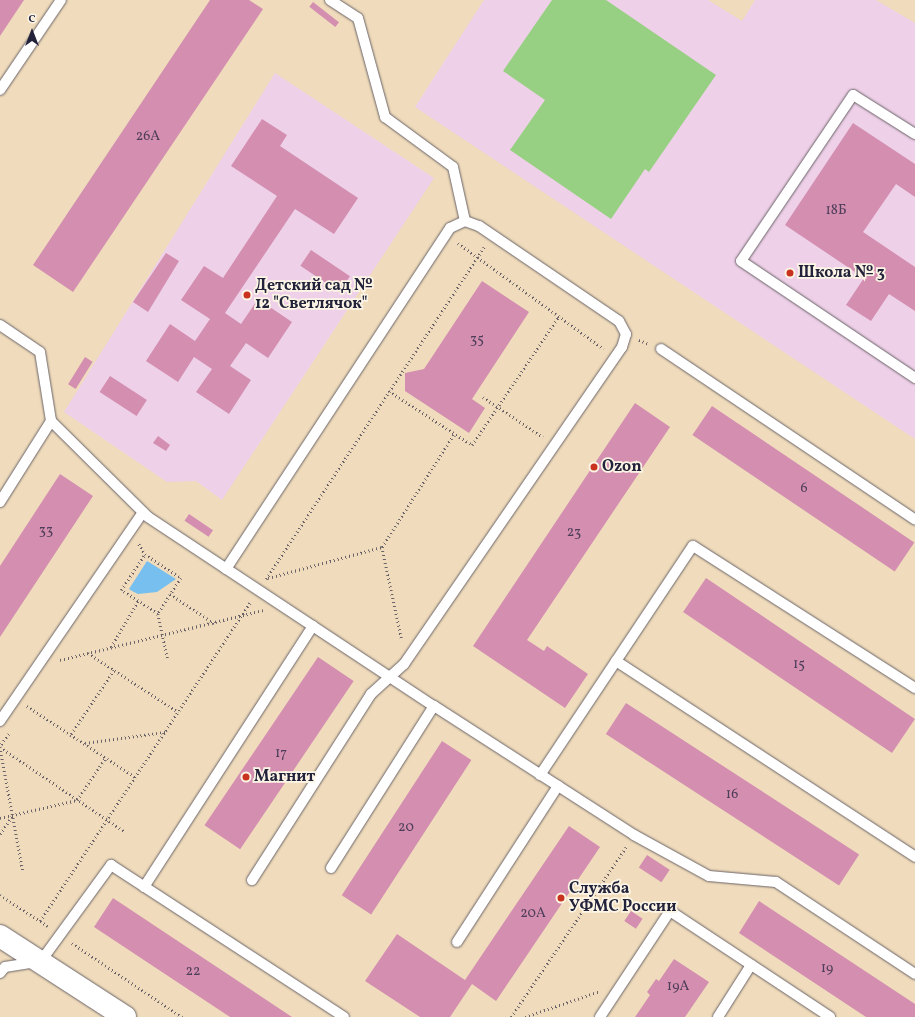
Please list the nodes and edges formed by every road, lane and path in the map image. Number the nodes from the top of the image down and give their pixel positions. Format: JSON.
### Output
{"nodes":[{"id":1,"x":61,"y":0,"type":"edge"},
{"id":2,"x":330,"y":0,"type":"edge"},
{"id":3,"x":0,"y":90,"type":"edge"},
{"id":4,"x":915,"y":134,"type":"edge"},
{"id":5,"x":465,"y":221,"type":"junction"},
{"id":6,"x":446,"y":235,"type":"junction"},
{"id":7,"x":559,"y":316,"type":"junction"},
{"id":8,"x":0,"y":325,"type":"edge"},
{"id":9,"x":626,"y":334,"type":"junction"},
{"id":10,"x":661,"y":349,"type":"joint"},
{"id":11,"x":615,"y":357,"type":"junction"},
{"id":12,"x":915,"y":378,"type":"edge"},
{"id":13,"x":389,"y":390,"type":"dead end"},
{"id":14,"x":483,"y":397,"type":"dead end"},
{"id":15,"x":498,"y":408,"type":"junction"},
{"id":16,"x":51,"y":421,"type":"junction"},
{"id":17,"x":454,"y":434,"type":"junction"},
{"id":18,"x":555,"y":444,"type":"junction"},
{"id":19,"x":0,"y":502,"type":"edge"},
{"id":20,"x":143,"y":512,"type":"junction"},
{"id":21,"x":915,"y":520,"type":"edge"},
{"id":22,"x":382,"y":547,"type":"junction"},
{"id":23,"x":134,"y":548,"type":"dead end"},
{"id":24,"x":145,"y":554,"type":"junction"},
{"id":25,"x":226,"y":569,"type":"junction"},
{"id":26,"x":266,"y":579,"type":"dead end"},
{"id":27,"x":170,"y":594,"type":"junction"},
{"id":28,"x":138,"y":601,"type":"junction"},
{"id":29,"x":282,"y":606,"type":"junction"},
{"id":30,"x":158,"y":614,"type":"junction"},
{"id":31,"x":214,"y":622,"type":"junction"},
{"id":32,"x":312,"y":626,"type":"junction"},
{"id":33,"x":162,"y":635,"type":"junction"},
{"id":34,"x":111,"y":648,"type":"junction"},
{"id":35,"x":88,"y":653,"type":"junction"},
{"id":36,"x":62,"y":654,"type":"dead end"},
{"id":37,"x":409,"y":656,"type":"junction"},
{"id":38,"x":168,"y":660,"type":"dead end"},
{"id":39,"x":616,"y":661,"type":"junction"},
{"id":40,"x":114,"y":670,"type":"junction"},
{"id":41,"x":389,"y":676,"type":"junction"},
{"id":42,"x":915,"y":688,"type":"edge"},
{"id":43,"x":31,"y":700,"type":"dead end"},
{"id":44,"x":26,"y":706,"type":"junction"},
{"id":45,"x":434,"y":706,"type":"junction"},
{"id":46,"x":23,"y":712,"type":"dead end"},
{"id":47,"x":178,"y":712,"type":"dead end"},
{"id":48,"x":0,"y":720,"type":"edge"},
{"id":49,"x":11,"y":730,"type":"dead end"},
{"id":50,"x":165,"y":732,"type":"dead end"},
{"id":51,"x":71,"y":734,"type":"junction"},
{"id":52,"x":85,"y":743,"type":"junction"},
{"id":53,"x":0,"y":747,"type":"edge"},
{"id":54,"x":106,"y":757,"type":"junction"},
{"id":55,"x":540,"y":775,"type":"junction"},
{"id":56,"x":135,"y":777,"type":"dead end"},
{"id":57,"x":558,"y":786,"type":"junction"},
{"id":58,"x":77,"y":800,"type":"junction"},
{"id":59,"x":13,"y":815,"type":"junction"},
{"id":60,"x":0,"y":818,"type":"edge"},
{"id":61,"x":125,"y":832,"type":"dead end"},
{"id":62,"x":0,"y":834,"type":"edge"},
{"id":63,"x":634,"y":835,"type":"junction"},
{"id":64,"x":915,"y":857,"type":"edge"},
{"id":65,"x":331,"y":868,"type":"dead end"},
{"id":66,"x":22,"y":871,"type":"dead end"},
{"id":67,"x":252,"y":880,"type":"dead end"},
{"id":68,"x":144,"y":887,"type":"junction"},
{"id":69,"x":0,"y":895,"type":"edge"},
{"id":70,"x":0,"y":936,"type":"edge"},
{"id":71,"x":60,"y":936,"type":"junction"},
{"id":72,"x":457,"y":942,"type":"dead end"},
{"id":73,"x":41,"y":961,"type":"junction"},
{"id":74,"x":751,"y":965,"type":"junction"},
{"id":75,"x":0,"y":973,"type":"edge"},
{"id":76,"x":915,"y":974,"type":"edge"},
{"id":77,"x":623,"y":982,"type":"junction"},
{"id":78,"x":125,"y":1017,"type":"edge"},
{"id":79,"x":182,"y":1017,"type":"edge"},
{"id":80,"x":344,"y":1017,"type":"edge"},
{"id":81,"x":511,"y":1017,"type":"edge"},
{"id":82,"x":525,"y":1017,"type":"edge"},
{"id":83,"x":600,"y":1017,"type":"edge"},
{"id":84,"x":718,"y":1017,"type":"edge"},
{"id":85,"x":830,"y":1017,"type":"edge"}],
"edges":[{"from":1,"to":3,"type":"lane"},
{"from":2,"to":5,"type":"lane"},
{"from":4,"to":12,"type":"lane"},
{"from":5,"to":6,"type":"lane"},
{"from":5,"to":9,"type":"lane"},
{"from":6,"to":7,"type":"path"},
{"from":6,"to":25,"type":"lane"},
{"from":7,"to":11,"type":"path"},
{"from":7,"to":15,"type":"path"},
{"from":8,"to":16,"type":"lane"},
{"from":9,"to":10,"type":"path"},
{"from":9,"to":11,"type":"lane"},
{"from":10,"to":21,"type":"lane"},
{"from":11,"to":18,"type":"lane"},
{"from":13,"to":17,"type":"path"},
{"from":14,"to":15,"type":"path"},
{"from":15,"to":17,"type":"path"},
{"from":15,"to":18,"type":"path"},
{"from":16,"to":19,"type":"lane"},
{"from":16,"to":20,"type":"lane"},
{"from":17,"to":22,"type":"path"},
{"from":18,"to":37,"type":"lane"},
{"from":20,"to":25,"type":"lane"},
{"from":20,"to":48,"type":"lane"},
{"from":22,"to":26,"type":"path"},
{"from":22,"to":37,"type":"path"},
{"from":23,"to":24,"type":"path"},
{"from":24,"to":27,"type":"path"},
{"from":24,"to":28,"type":"path"},
{"from":25,"to":29,"type":"lane"},
{"from":27,"to":30,"type":"path"},
{"from":27,"to":31,"type":"path"},
{"from":28,"to":30,"type":"path"},
{"from":28,"to":34,"type":"path"},
{"from":29,"to":31,"type":"path"},
{"from":29,"to":32,"type":"lane"},
{"from":30,"to":33,"type":"path"},
{"from":31,"to":33,"type":"path"},
{"from":32,"to":41,"type":"lane"},
{"from":32,"to":68,"type":"lane"},
{"from":33,"to":34,"type":"path"},
{"from":33,"to":38,"type":"path"},
{"from":34,"to":35,"type":"path"},
{"from":35,"to":36,"type":"path"},
{"from":35,"to":40,"type":"path"},
{"from":37,"to":41,"type":"lane"},
{"from":39,"to":42,"type":"lane"},
{"from":39,"to":55,"type":"lane"},
{"from":39,"to":64,"type":"lane"},
{"from":40,"to":47,"type":"path"},
{"from":40,"to":51,"type":"path"},
{"from":41,"to":45,"type":"lane"},
{"from":41,"to":67,"type":"lane"},
{"from":43,"to":44,"type":"path"},
{"from":44,"to":46,"type":"path"},
{"from":44,"to":51,"type":"path"},
{"from":45,"to":55,"type":"lane"},
{"from":45,"to":65,"type":"lane"},
{"from":49,"to":53,"type":"path"},
{"from":50,"to":52,"type":"path"},
{"from":51,"to":52,"type":"path"},
{"from":52,"to":54,"type":"path"},
{"from":53,"to":58,"type":"path"},
{"from":53,"to":59,"type":"path"},
{"from":54,"to":56,"type":"path"},
{"from":54,"to":58,"type":"path"},
{"from":55,"to":57,"type":"lane"},
{"from":57,"to":63,"type":"lane"},
{"from":57,"to":72,"type":"lane"},
{"from":58,"to":59,"type":"path"},
{"from":58,"to":61,"type":"path"},
{"from":59,"to":60,"type":"path"},
{"from":59,"to":62,"type":"path"},
{"from":59,"to":66,"type":"path"},
{"from":63,"to":76,"type":"lane"},
{"from":63,"to":81,"type":"path"},
{"from":68,"to":71,"type":"lane"},
{"from":68,"to":80,"type":"lane"},
{"from":69,"to":71,"type":"path"},
{"from":70,"to":73,"type":"street"},
{"from":71,"to":73,"type":"lane"},
{"from":71,"to":79,"type":"path"},
{"from":73,"to":75,"type":"lane"},
{"from":73,"to":78,"type":"street"},
{"from":74,"to":77,"type":"lane"},
{"from":74,"to":84,"type":"lane"},
{"from":74,"to":85,"type":"lane"},
{"from":77,"to":82,"type":"path"},
{"from":77,"to":83,"type":"lane"}]}
